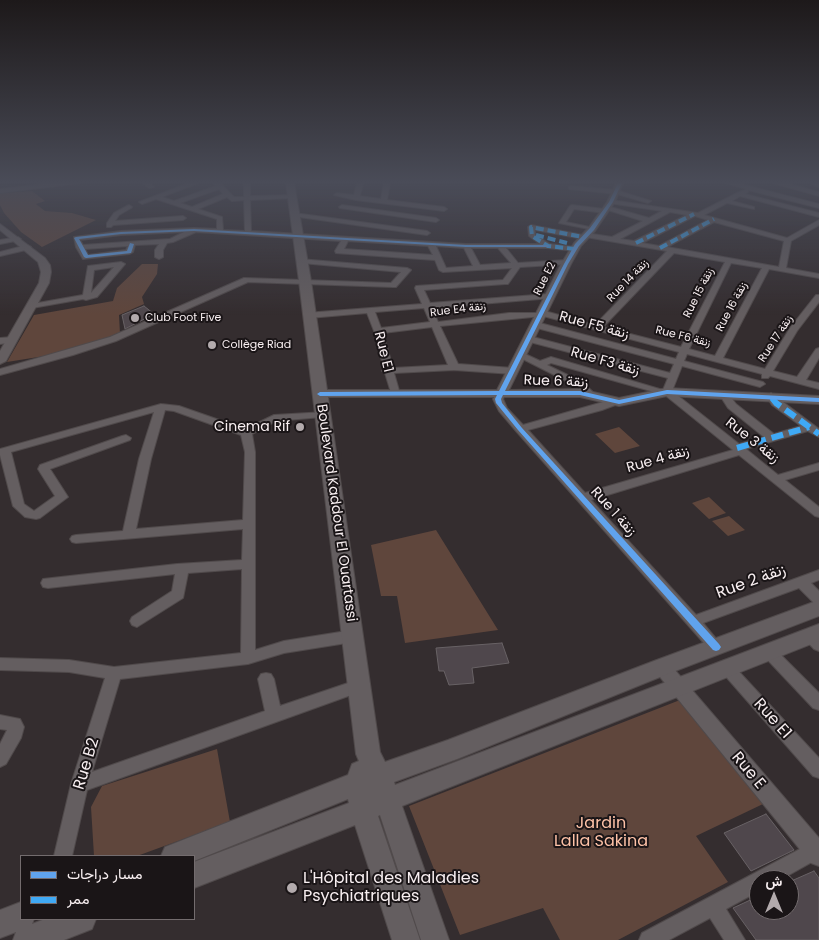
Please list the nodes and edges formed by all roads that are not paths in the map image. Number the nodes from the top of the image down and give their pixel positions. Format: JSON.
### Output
{"nodes":[{"id":1,"x":1,"y":227,"type":"edge"},
{"id":2,"x":108,"y":227,"type":"edge"},
{"id":3,"x":220,"y":227,"type":"edge"},
{"id":4,"x":248,"y":227,"type":"edge"},
{"id":5,"x":296,"y":227,"type":"edge"},
{"id":6,"x":347,"y":227,"type":"edge"},
{"id":7,"x":386,"y":227,"type":"edge"},
{"id":8,"x":431,"y":227,"type":"edge"},
{"id":9,"x":567,"y":227,"type":"edge"},
{"id":10,"x":592,"y":227,"type":"edge"},
{"id":11,"x":638,"y":227,"type":"edge"},
{"id":12,"x":669,"y":227,"type":"edge"},
{"id":13,"x":699,"y":227,"type":"edge"},
{"id":14,"x":742,"y":227,"type":"edge"},
{"id":15,"x":813,"y":227,"type":"edge"},
{"id":16,"x":194,"y":230,"type":"junction"},
{"id":17,"x":220,"y":231,"type":"junction"},
{"id":18,"x":248,"y":233,"type":"junction"},
{"id":19,"x":427,"y":233,"type":"junction"},
{"id":20,"x":106,"y":234,"type":"junction"},
{"id":21,"x":297,"y":235,"type":"junction"},
{"id":22,"x":348,"y":238,"type":"junction"},
{"id":23,"x":18,"y":239,"type":"junction"},
{"id":24,"x":583,"y":239,"type":"junction"},
{"id":25,"x":614,"y":240,"type":"junction"},
{"id":26,"x":788,"y":240,"type":"junction"},
{"id":27,"x":0,"y":242,"type":"edge"},
{"id":28,"x":164,"y":242,"type":"junction"},
{"id":29,"x":420,"y":243,"type":"junction"},
{"id":30,"x":636,"y":243,"type":"junction"},
{"id":31,"x":431,"y":244,"type":"junction"},
{"id":32,"x":466,"y":246,"type":"junction"},
{"id":33,"x":548,"y":246,"type":"junction"},
{"id":34,"x":27,"y":247,"type":"junction"},
{"id":35,"x":501,"y":247,"type":"junction"},
{"id":36,"x":660,"y":248,"type":"junction"},
{"id":37,"x":673,"y":250,"type":"junction"},
{"id":38,"x":0,"y":254,"type":"edge"},
{"id":39,"x":159,"y":257,"type":"dead end"},
{"id":40,"x":438,"y":258,"type":"junction"},
{"id":41,"x":729,"y":260,"type":"junction"},
{"id":42,"x":302,"y":261,"type":"junction"},
{"id":43,"x":567,"y":262,"type":"junction"},
{"id":44,"x":517,"y":266,"type":"junction"},
{"id":45,"x":766,"y":266,"type":"junction"},
{"id":46,"x":478,"y":268,"type":"junction"},
{"id":47,"x":782,"y":269,"type":"junction"},
{"id":48,"x":819,"y":276,"type":"edge"},
{"id":49,"x":306,"y":281,"type":"junction"},
{"id":50,"x":549,"y":296,"type":"junction"},
{"id":51,"x":819,"y":297,"type":"edge"},
{"id":52,"x":86,"y":298,"type":"junction"},
{"id":53,"x":32,"y":306,"type":"junction"},
{"id":54,"x":427,"y":306,"type":"junction"},
{"id":55,"x":370,"y":310,"type":"junction"},
{"id":56,"x":309,"y":315,"type":"junction"},
{"id":57,"x":539,"y":318,"type":"junction"},
{"id":58,"x":436,"y":324,"type":"junction"},
{"id":59,"x":598,"y":327,"type":"junction"},
{"id":60,"x":378,"y":331,"type":"junction"},
{"id":61,"x":529,"y":339,"type":"junction"},
{"id":62,"x":13,"y":340,"type":"junction"},
{"id":63,"x":0,"y":341,"type":"edge"},
{"id":64,"x":685,"y":349,"type":"junction"},
{"id":65,"x":819,"y":351,"type":"edge"},
{"id":66,"x":520,"y":355,"type":"junction"},
{"id":67,"x":718,"y":358,"type":"junction"},
{"id":68,"x":0,"y":361,"type":"edge"},
{"id":69,"x":678,"y":363,"type":"junction"},
{"id":70,"x":541,"y":366,"type":"junction"},
{"id":71,"x":454,"y":367,"type":"junction"},
{"id":72,"x":513,"y":370,"type":"junction"},
{"id":73,"x":387,"y":371,"type":"junction"},
{"id":74,"x":0,"y":372,"type":"edge"},
{"id":75,"x":768,"y":372,"type":"junction"},
{"id":76,"x":672,"y":376,"type":"junction"},
{"id":77,"x":800,"y":381,"type":"junction"},
{"id":78,"x":819,"y":386,"type":"edge"},
{"id":79,"x":758,"y":390,"type":"junction"},
{"id":80,"x":502,"y":393,"type":"junction"},
{"id":81,"x":665,"y":393,"type":"junction"},
{"id":82,"x":320,"y":394,"type":"junction"},
{"id":83,"x":395,"y":394,"type":"junction"},
{"id":84,"x":590,"y":394,"type":"junction"},
{"id":85,"x":724,"y":394,"type":"junction"},
{"id":86,"x":771,"y":396,"type":"junction"},
{"id":87,"x":819,"y":400,"type":"edge"},
{"id":88,"x":614,"y":402,"type":"junction"},
{"id":89,"x":161,"y":407,"type":"junction"},
{"id":90,"x":322,"y":414,"type":"junction"},
{"id":91,"x":809,"y":428,"type":"junction"},
{"id":92,"x":520,"y":429,"type":"junction"},
{"id":93,"x":246,"y":433,"type":"junction"},
{"id":94,"x":819,"y":434,"type":"edge"},
{"id":95,"x":126,"y":438,"type":"dead end"},
{"id":96,"x":772,"y":438,"type":"junction"},
{"id":97,"x":739,"y":450,"type":"junction"},
{"id":98,"x":2,"y":451,"type":"edge"},
{"id":99,"x":819,"y":466,"type":"edge"},
{"id":100,"x":776,"y":479,"type":"junction"},
{"id":101,"x":12,"y":482,"type":"junction"},
{"id":102,"x":0,"y":485,"type":"edge"},
{"id":103,"x":583,"y":498,"type":"junction"},
{"id":104,"x":818,"y":511,"type":"edge"},
{"id":105,"x":249,"y":524,"type":"junction"},
{"id":106,"x":129,"y":533,"type":"junction"},
{"id":107,"x":76,"y":538,"type":"dead end"},
{"id":108,"x":249,"y":564,"type":"junction"},
{"id":109,"x":182,"y":569,"type":"junction"},
{"id":110,"x":819,"y":575,"type":"edge"},
{"id":111,"x":801,"y":582,"type":"junction"},
{"id":112,"x":48,"y":583,"type":"dead end"},
{"id":113,"x":819,"y":600,"type":"edge"},
{"id":114,"x":819,"y":608,"type":"edge"},
{"id":115,"x":137,"y":621,"type":"dead end"},
{"id":116,"x":694,"y":621,"type":"junction"},
{"id":117,"x":353,"y":636,"type":"junction"},
{"id":118,"x":816,"y":638,"type":"edge"},
{"id":119,"x":716,"y":647,"type":"junction"},
{"id":120,"x":768,"y":651,"type":"junction"},
{"id":121,"x":248,"y":658,"type":"junction"},
{"id":122,"x":0,"y":664,"type":"edge"},
{"id":123,"x":662,"y":667,"type":"junction"},
{"id":124,"x":726,"y":667,"type":"junction"},
{"id":125,"x":114,"y":672,"type":"junction"},
{"id":126,"x":266,"y":679,"type":"dead end"},
{"id":127,"x":360,"y":685,"type":"junction"},
{"id":128,"x":677,"y":687,"type":"junction"},
{"id":129,"x":819,"y":703,"type":"edge"},
{"id":130,"x":274,"y":715,"type":"junction"},
{"id":131,"x":0,"y":722,"type":"edge"},
{"id":132,"x":0,"y":759,"type":"edge"},
{"id":133,"x":368,"y":770,"type":"junction"},
{"id":134,"x":819,"y":770,"type":"edge"},
{"id":135,"x":80,"y":784,"type":"junction"},
{"id":136,"x":375,"y":806,"type":"junction"},
{"id":137,"x":817,"y":853,"type":"edge"},
{"id":138,"x":63,"y":855,"type":"edge"},
{"id":139,"x":176,"y":855,"type":"edge"},
{"id":140,"x":782,"y":870,"type":"edge"},
{"id":141,"x":195,"y":875,"type":"edge"},
{"id":142,"x":749,"y":887,"type":"edge"},
{"id":143,"x":714,"y":907,"type":"junction"},
{"id":144,"x":20,"y":916,"type":"edge"},
{"id":145,"x":79,"y":920,"type":"edge"},
{"id":146,"x":0,"y":924,"type":"edge"},
{"id":147,"x":27,"y":940,"type":"edge"},
{"id":148,"x":406,"y":940,"type":"edge"},
{"id":149,"x":435,"y":940,"type":"edge"},
{"id":150,"x":649,"y":940,"type":"edge"},
{"id":151,"x":735,"y":940,"type":"edge"}],
"edges":[{"from":1,"to":23,"type":"street"},
{"from":2,"to":20,"type":"street"},
{"from":3,"to":17,"type":"street"},
{"from":4,"to":18,"type":"street"},
{"from":5,"to":21,"type":"main road","name":"Boulevard Kaddour El Ouartassi"},
{"from":6,"to":22,"type":"street"},
{"from":7,"to":19,"type":"street"},
{"from":8,"to":19,"type":"street"},
{"from":9,"to":24,"type":"street"},
{"from":10,"to":24,"type":"street","name":"Rue E2"},
{"from":11,"to":25,"type":"street"},
{"from":12,"to":30,"type":"street"},
{"from":13,"to":36,"type":"street"},
{"from":14,"to":26,"type":"street"},
{"from":15,"to":26,"type":"street"},
{"from":16,"to":17,"type":"street"},
{"from":16,"to":20,"type":"street"},
{"from":16,"to":28,"type":"street"},
{"from":17,"to":18,"type":"street"},
{"from":18,"to":21,"type":"street"},
{"from":19,"to":29,"type":"street"},
{"from":20,"to":28,"type":"street"},
{"from":21,"to":22,"type":"street"},
{"from":21,"to":42,"type":"main road","name":"Boulevard Kaddour El Ouartassi"},
{"from":22,"to":29,"type":"street"},
{"from":22,"to":40,"type":"street"},
{"from":23,"to":27,"type":"street"},
{"from":23,"to":34,"type":"street"},
{"from":24,"to":25,"type":"street"},
{"from":24,"to":33,"type":"street"},
{"from":24,"to":33,"type":"street"},
{"from":24,"to":43,"type":"street","name":"Rue E2"},
{"from":25,"to":30,"type":"street"},
{"from":26,"to":47,"type":"street"},
{"from":28,"to":39,"type":"street"},
{"from":29,"to":31,"type":"street"},
{"from":30,"to":36,"type":"street"},
{"from":31,"to":32,"type":"street"},
{"from":31,"to":40,"type":"street"},
{"from":32,"to":35,"type":"street"},
{"from":32,"to":46,"type":"street"},
{"from":33,"to":35,"type":"street"},
{"from":34,"to":38,"type":"street"},
{"from":34,"to":53,"type":"street"},
{"from":35,"to":44,"type":"street"},
{"from":36,"to":37,"type":"street"},
{"from":37,"to":41,"type":"street"},
{"from":37,"to":59,"type":"street","name":"Rue 14 زنقة"},
{"from":40,"to":46,"type":"street"},
{"from":41,"to":45,"type":"street"},
{"from":41,"to":64,"type":"street","name":"Rue 15 زنقة"},
{"from":42,"to":49,"type":"main road","name":"Boulevard Kaddour El Ouartassi"},
{"from":42,"to":49,"type":"street"},
{"from":43,"to":44,"type":"street"},
{"from":43,"to":50,"type":"street","name":"Rue E2"},
{"from":44,"to":46,"type":"street"},
{"from":44,"to":54,"type":"street"},
{"from":45,"to":47,"type":"street"},
{"from":45,"to":67,"type":"street","name":"Rue 16 زنقة"},
{"from":47,"to":48,"type":"street"},
{"from":49,"to":56,"type":"main road","name":"Boulevard Kaddour El Ouartassi"},
{"from":49,"to":74,"type":"street"},
{"from":50,"to":54,"type":"street"},
{"from":50,"to":57,"type":"street","name":"Rue E2"},
{"from":51,"to":75,"type":"street","name":"Rue 17 زنقة"},
{"from":52,"to":52,"type":"street"},
{"from":52,"to":53,"type":"street"},
{"from":53,"to":62,"type":"street"},
{"from":54,"to":55,"type":"street"},
{"from":54,"to":58,"type":"street"},
{"from":55,"to":56,"type":"street"},
{"from":55,"to":60,"type":"street","name":"Rue E1"},
{"from":56,"to":82,"type":"main road","name":"Boulevard Kaddour El Ouartassi"},
{"from":57,"to":58,"type":"street","name":"Rue E4 زنقة"},
{"from":57,"to":59,"type":"street","name":"Rue F6 زنقة"},
{"from":57,"to":61,"type":"street","name":"Rue E2"},
{"from":57,"to":69,"type":"street","name":"Rue F5 زنقة"},
{"from":58,"to":60,"type":"street","name":"Rue E4 زنقة"},
{"from":58,"to":71,"type":"street"},
{"from":59,"to":64,"type":"street","name":"Rue F6 زنقة"},
{"from":60,"to":73,"type":"street","name":"Rue E1"},
{"from":61,"to":66,"type":"street","name":"Rue E2"},
{"from":61,"to":76,"type":"street"},
{"from":62,"to":63,"type":"street"},
{"from":62,"to":68,"type":"street"},
{"from":64,"to":67,"type":"street","name":"Rue F6 زنقة"},
{"from":64,"to":69,"type":"street","name":"Rue 15 زنقة"},
{"from":65,"to":77,"type":"street"},
{"from":66,"to":70,"type":"street"},
{"from":66,"to":72,"type":"street","name":"Rue E2"},
{"from":67,"to":75,"type":"street","name":"Rue F6 زنقة"},
{"from":69,"to":76,"type":"street","name":"Rue 15 زنقة"},
{"from":69,"to":79,"type":"street","name":"Rue F5 زنقة"},
{"from":70,"to":81,"type":"street","name":"Rue F3 زنقة"},
{"from":70,"to":84,"type":"street"},
{"from":71,"to":72,"type":"street"},
{"from":71,"to":73,"type":"street"},
{"from":72,"to":80,"type":"street","name":"Rue E2"},
{"from":73,"to":83,"type":"street","name":"Rue E1"},
{"from":75,"to":77,"type":"street","name":"Rue F6 زنقة"},
{"from":75,"to":79,"type":"street","name":"Rue 17 زنقة"},
{"from":76,"to":81,"type":"street","name":"Rue 15 زنقة"},
{"from":77,"to":78,"type":"street","name":"Rue F6 زنقة"},
{"from":79,"to":85,"type":"street","name":"Rue 6 زنقة"},
{"from":79,"to":86,"type":"street","name":"Rue 6 زنقة"},
{"from":80,"to":83,"type":"street","name":"Rue 6 زنقة"},
{"from":80,"to":84,"type":"street","name":"Rue 6 زنقة"},
{"from":80,"to":92,"type":"street","name":"Rue 1 زنقة"},
{"from":81,"to":85,"type":"street","name":"Rue 6 زنقة"},
{"from":81,"to":88,"type":"street","name":"Rue 6 زنقة"},
{"from":81,"to":97,"type":"street","name":"Rue 3 زنقة"},
{"from":82,"to":83,"type":"street","name":"Rue 6 زنقة"},
{"from":82,"to":90,"type":"main road","name":"Boulevard Kaddour El Ouartassi"},
{"from":84,"to":88,"type":"street","name":"Rue 6 زنقة"},
{"from":85,"to":96,"type":"street"},
{"from":86,"to":87,"type":"street","name":"Rue 6 زنقة"},
{"from":86,"to":91,"type":"street"},
{"from":88,"to":92,"type":"street"},
{"from":89,"to":93,"type":"street"},
{"from":89,"to":98,"type":"street"},
{"from":89,"to":106,"type":"street"},
{"from":90,"to":93,"type":"street"},
{"from":90,"to":117,"type":"main road","name":"Boulevard Kaddour El Ouartassi"},
{"from":91,"to":94,"type":"street"},
{"from":91,"to":96,"type":"street","name":"Rue 4 زنقة"},
{"from":92,"to":103,"type":"street","name":"Rue 1 زنقة"},
{"from":93,"to":105,"type":"street"},
{"from":95,"to":101,"type":"street"},
{"from":96,"to":97,"type":"street","name":"Rue 4 زنقة"},
{"from":97,"to":100,"type":"street","name":"Rue 3 زنقة"},
{"from":97,"to":103,"type":"street","name":"Rue 4 زنقة"},
{"from":98,"to":101,"type":"street"},
{"from":99,"to":100,"type":"street"},
{"from":100,"to":104,"type":"street","name":"Rue 3 زنقة"},
{"from":101,"to":102,"type":"street"},
{"from":103,"to":116,"type":"street","name":"Rue 1 زنقة"},
{"from":105,"to":106,"type":"street"},
{"from":105,"to":108,"type":"street"},
{"from":106,"to":107,"type":"street"},
{"from":108,"to":109,"type":"street"},
{"from":108,"to":121,"type":"street"},
{"from":109,"to":112,"type":"street"},
{"from":109,"to":115,"type":"street"},
{"from":110,"to":111,"type":"street","name":"Rue 2 زنقة"},
{"from":111,"to":113,"type":"street"},
{"from":111,"to":116,"type":"street","name":"Rue 2 زنقة"},
{"from":114,"to":119,"type":"main road"},
{"from":116,"to":119,"type":"street","name":"Rue 1 زنقة"},
{"from":117,"to":121,"type":"street"},
{"from":117,"to":127,"type":"main road","name":"Boulevard Kaddour El Ouartassi"},
{"from":118,"to":120,"type":"main road"},
{"from":119,"to":123,"type":"main road"},
{"from":120,"to":124,"type":"main road"},
{"from":120,"to":129,"type":"street"},
{"from":121,"to":125,"type":"street"},
{"from":122,"to":125,"type":"street"},
{"from":123,"to":128,"type":"street","name":"Rue E"},
{"from":123,"to":133,"type":"main road"},
{"from":124,"to":128,"type":"main road"},
{"from":124,"to":134,"type":"street","name":"Rue E1"},
{"from":125,"to":135,"type":"street","name":"Rue B2"},
{"from":126,"to":130,"type":"street"},
{"from":127,"to":130,"type":"street"},
{"from":127,"to":133,"type":"main road","name":"Boulevard Kaddour El Ouartassi"},
{"from":128,"to":136,"type":"main road"},
{"from":128,"to":137,"type":"street","name":"Rue E"},
{"from":130,"to":135,"type":"street"},
{"from":131,"to":132,"type":"street"},
{"from":133,"to":136,"type":"main road","name":"Boulevard Kaddour El Ouartassi"},
{"from":133,"to":139,"type":"main road"},
{"from":135,"to":138,"type":"street","name":"Rue B2"},
{"from":136,"to":141,"type":"main road"},
{"from":136,"to":148,"type":"main road"},
{"from":136,"to":149,"type":"main road"},
{"from":137,"to":140,"type":"street"},
{"from":142,"to":143,"type":"street"},
{"from":143,"to":150,"type":"street"},
{"from":143,"to":151,"type":"street"},
{"from":144,"to":146,"type":"main road"},
{"from":145,"to":147,"type":"main road"}]}
